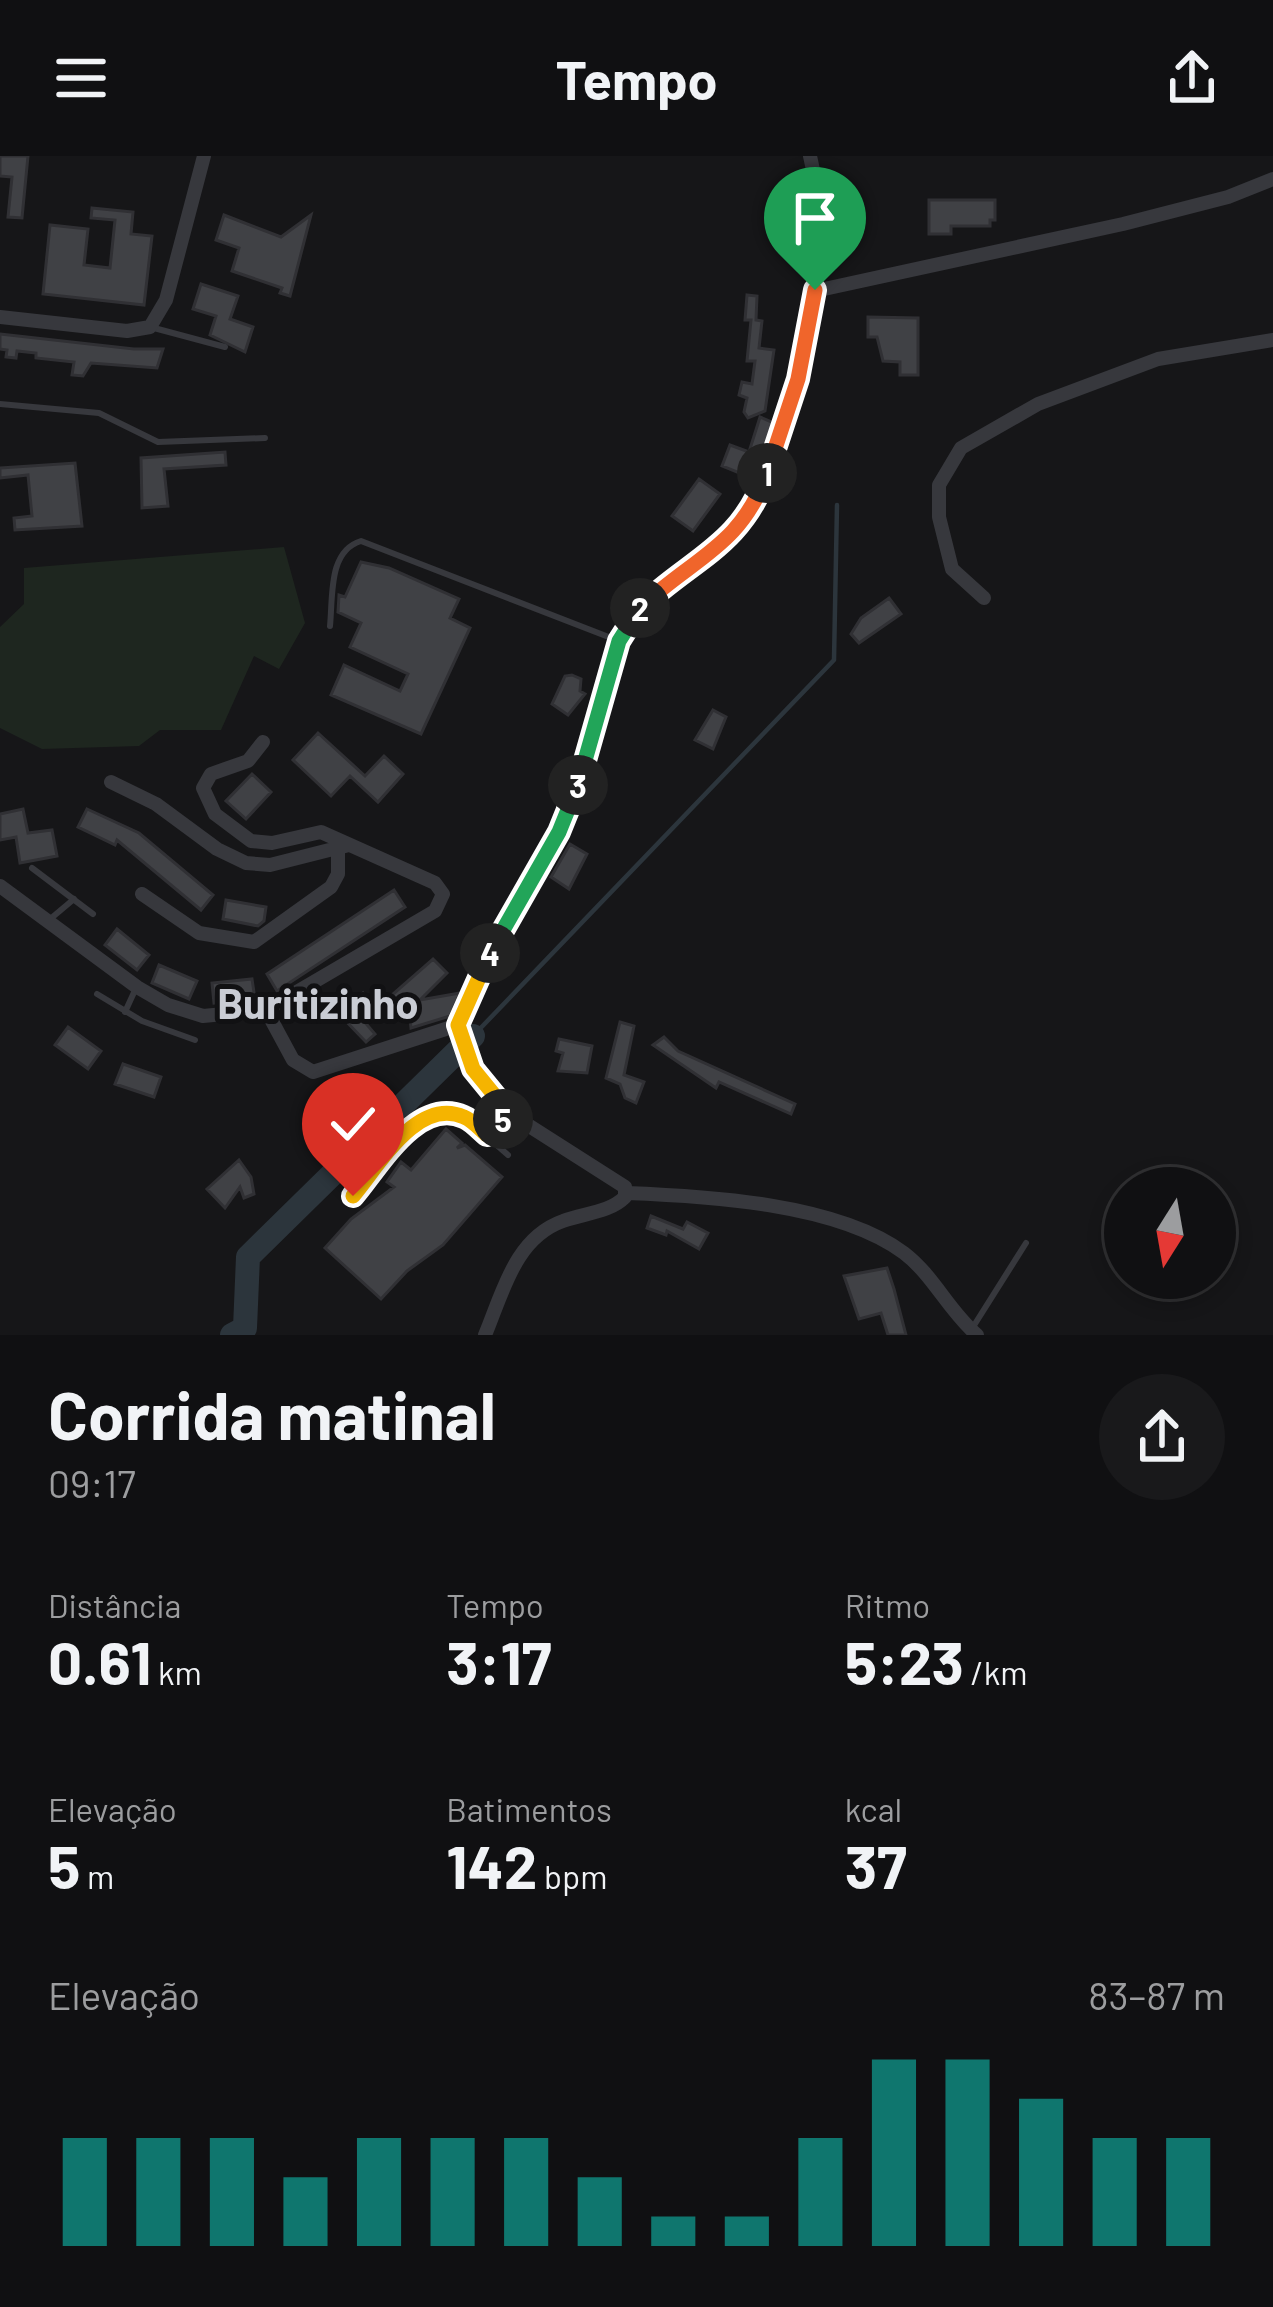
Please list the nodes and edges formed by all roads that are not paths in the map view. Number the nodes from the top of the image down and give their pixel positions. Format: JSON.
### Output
{"nodes":[{"id":1,"x":204,"y":156,"type":"edge"},
{"id":2,"x":809,"y":156,"type":"edge"},
{"id":3,"x":1273,"y":179,"type":"edge"},
{"id":4,"x":815,"y":290,"type":"junction"},
{"id":5,"x":0,"y":316,"type":"edge"},
{"id":6,"x":150,"y":327,"type":"junction"},
{"id":7,"x":1273,"y":340,"type":"edge"},
{"id":8,"x":225,"y":347,"type":"dead end"},
{"id":9,"x":0,"y":404,"type":"edge"},
{"id":10,"x":265,"y":438,"type":"dead end"},
{"id":11,"x":984,"y":598,"type":"dead end"},
{"id":12,"x":330,"y":626,"type":"dead end"},
{"id":13,"x":619,"y":641,"type":"junction"},
{"id":14,"x":263,"y":742,"type":"dead end"},
{"id":15,"x":111,"y":782,"type":"dead end"},
{"id":16,"x":343,"y":846,"type":"junction"},
{"id":17,"x":32,"y":868,"type":"dead end"},
{"id":18,"x":0,"y":886,"type":"edge"},
{"id":19,"x":142,"y":894,"type":"dead end"},
{"id":20,"x":74,"y":899,"type":"junction"},
{"id":21,"x":93,"y":914,"type":"dead end"},
{"id":22,"x":46,"y":922,"type":"junction"},
{"id":23,"x":136,"y":987,"type":"junction"},
{"id":24,"x":97,"y":994,"type":"dead end"},
{"id":25,"x":266,"y":1010,"type":"junction"},
{"id":26,"x":124,"y":1012,"type":"junction"},
{"id":27,"x":458,"y":1025,"type":"junction"},
{"id":28,"x":195,"y":1040,"type":"dead end"},
{"id":29,"x":509,"y":1113,"type":"junction"},
{"id":30,"x":487,"y":1135,"type":"junction"},
{"id":31,"x":508,"y":1155,"type":"dead end"},
{"id":32,"x":626,"y":1193,"type":"junction"},
{"id":33,"x":353,"y":1196,"type":"dead end"},
{"id":34,"x":1026,"y":1243,"type":"dead end"},
{"id":35,"x":974,"y":1332,"type":"edge"},
{"id":36,"x":485,"y":1335,"type":"edge"}],
"edges":[{"from":1,"to":6,"type":"street"},
{"from":2,"to":4,"type":"street"},
{"from":3,"to":4,"type":"street"},
{"from":4,"to":13,"type":"street"},
{"from":5,"to":6,"type":"street"},
{"from":6,"to":8,"type":"lane"},
{"from":7,"to":11,"type":"street"},
{"from":9,"to":10,"type":"lane"},
{"from":12,"to":13,"type":"lane"},
{"from":13,"to":27,"type":"street"},
{"from":14,"to":16,"type":"street"},
{"from":15,"to":16,"type":"street"},
{"from":16,"to":19,"type":"street"},
{"from":16,"to":25,"type":"street"},
{"from":17,"to":20,"type":"lane"},
{"from":18,"to":22,"type":"street"},
{"from":20,"to":21,"type":"lane"},
{"from":20,"to":22,"type":"lane"},
{"from":22,"to":23,"type":"street"},
{"from":23,"to":25,"type":"street"},
{"from":23,"to":26,"type":"lane"},
{"from":24,"to":26,"type":"lane"},
{"from":25,"to":27,"type":"street"},
{"from":26,"to":28,"type":"lane"},
{"from":27,"to":29,"type":"street"},
{"from":29,"to":30,"type":"lane"},
{"from":29,"to":32,"type":"street"},
{"from":30,"to":31,"type":"lane"},
{"from":30,"to":33,"type":"lane"},
{"from":32,"to":35,"type":"street"},
{"from":32,"to":36,"type":"street"},
{"from":34,"to":35,"type":"lane"}]}
